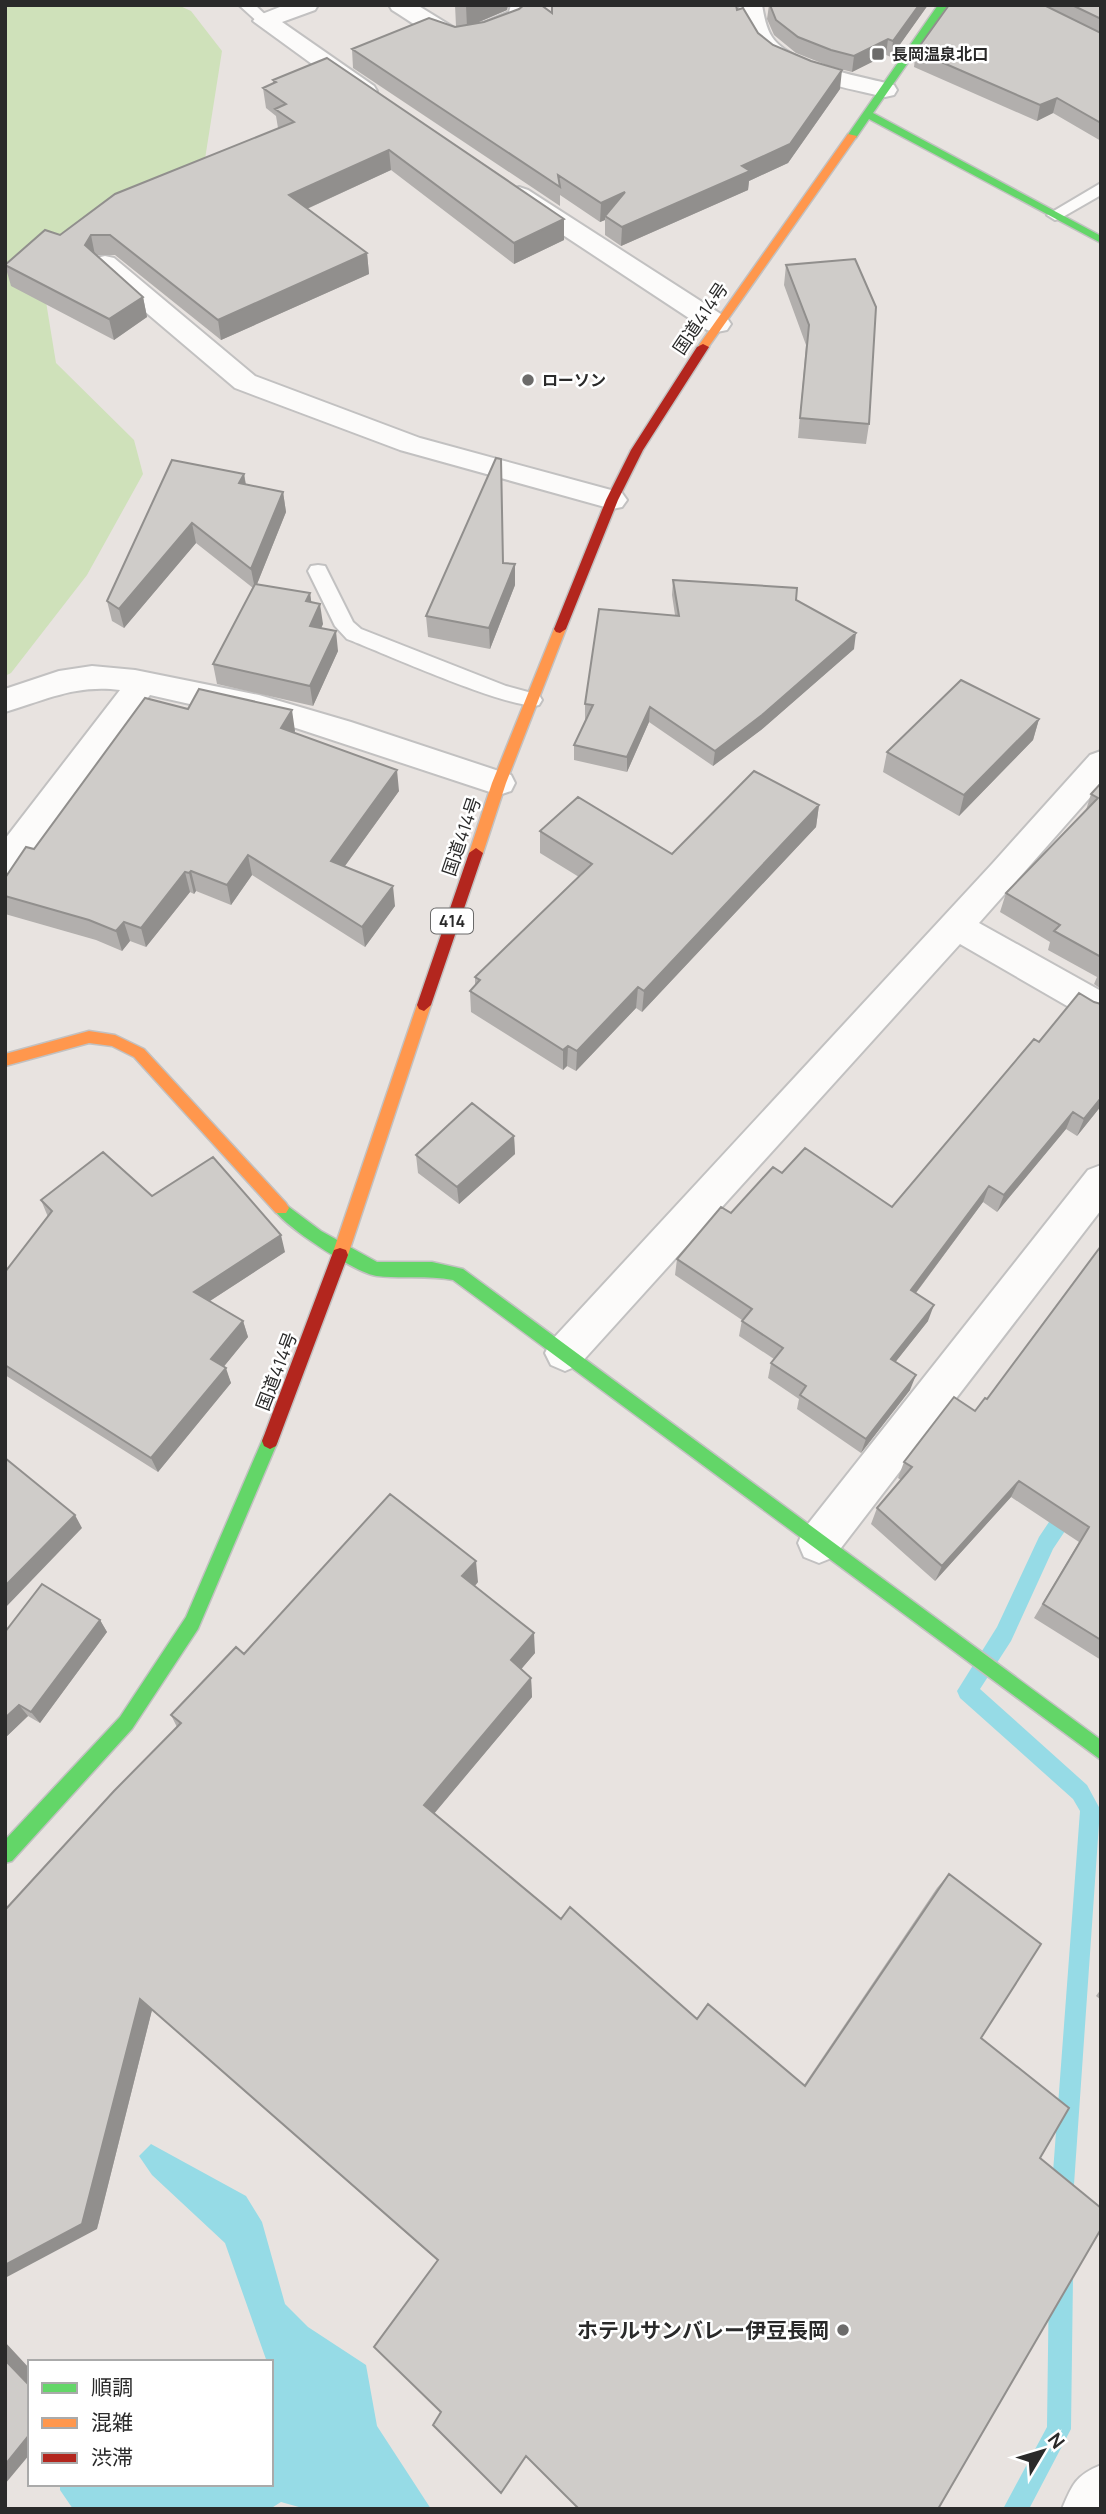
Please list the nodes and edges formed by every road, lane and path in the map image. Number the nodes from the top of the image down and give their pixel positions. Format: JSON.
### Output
{"nodes":[{"id":1,"x":307,"y":5,"type":"edge"},
{"id":2,"x":400,"y":5,"type":"edge"},
{"id":3,"x":523,"y":5,"type":"edge"},
{"id":4,"x":750,"y":5,"type":"edge"},
{"id":5,"x":943,"y":5,"type":"edge"},
{"id":6,"x":256,"y":13,"type":"edge"},
{"id":7,"x":886,"y":90,"type":"junction"},
{"id":8,"x":388,"y":107,"type":"edge"},
{"id":9,"x":869,"y":114,"type":"junction"},
{"id":10,"x":501,"y":183,"type":"edge"},
{"id":11,"x":1101,"y":188,"type":"edge"},
{"id":12,"x":1055,"y":215,"type":"junction"},
{"id":13,"x":1101,"y":240,"type":"edge"},
{"id":14,"x":105,"y":264,"type":"edge"},
{"id":15,"x":717,"y":324,"type":"junction"},
{"id":16,"x":612,"y":500,"type":"junction"},
{"id":17,"x":318,"y":570,"type":"dead end"},
{"id":18,"x":142,"y":683,"type":"junction"},
{"id":19,"x":532,"y":700,"type":"junction"},
{"id":20,"x":5,"y":701,"type":"edge"},
{"id":21,"x":1101,"y":763,"type":"edge"},
{"id":22,"x":499,"y":783,"type":"junction"},
{"id":23,"x":5,"y":864,"type":"edge"},
{"id":24,"x":956,"y":926,"type":"junction"},
{"id":25,"x":1101,"y":1008,"type":"edge"},
{"id":26,"x":5,"y":1060,"type":"edge"},
{"id":27,"x":1101,"y":1181,"type":"edge"},
{"id":28,"x":341,"y":1252,"type":"junction"},
{"id":29,"x":565,"y":1353,"type":"junction"},
{"id":30,"x":819,"y":1543,"type":"junction"},
{"id":31,"x":1101,"y":1751,"type":"edge"},
{"id":32,"x":5,"y":1854,"type":"edge"},
{"id":33,"x":1101,"y":2492,"type":"edge"},
{"id":34,"x":1088,"y":2509,"type":"edge"}],
"edges":[{"from":1,"to":6,"type":"street"},
{"from":2,"to":3,"type":"street"},
{"from":4,"to":7,"type":"street"},
{"from":5,"to":7,"type":"main road","name":"国道414号","number":"414"},
{"from":6,"to":8,"type":"street"},
{"from":7,"to":9,"type":"main road","name":"国道414号","number":"414"},
{"from":9,"to":12,"type":"main road"},
{"from":9,"to":15,"type":"main road","name":"国道414号","number":"414"},
{"from":10,"to":15,"type":"street"},
{"from":11,"to":12,"type":"lane"},
{"from":12,"to":13,"type":"main road"},
{"from":14,"to":16,"type":"street"},
{"from":15,"to":16,"type":"main road","name":"国道414号","number":"414"},
{"from":16,"to":19,"type":"main road","name":"国道414号","number":"414"},
{"from":17,"to":19,"type":"lane"},
{"from":18,"to":20,"type":"street"},
{"from":18,"to":22,"type":"street"},
{"from":18,"to":23,"type":"street"},
{"from":19,"to":22,"type":"main road","name":"国道414号","number":"414"},
{"from":21,"to":24,"type":"street"},
{"from":22,"to":28,"type":"main road","name":"国道414号","number":"414"},
{"from":24,"to":25,"type":"street"},
{"from":24,"to":29,"type":"street"},
{"from":26,"to":28,"type":"main road"},
{"from":27,"to":30,"type":"street"},
{"from":28,"to":29,"type":"main road"},
{"from":28,"to":32,"type":"main road","name":"国道414号","number":"414"},
{"from":29,"to":30,"type":"main road"},
{"from":30,"to":31,"type":"main road"},
{"from":33,"to":34,"type":"street"}]}
